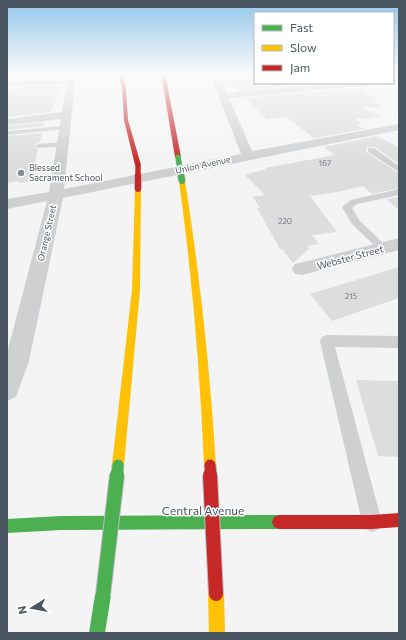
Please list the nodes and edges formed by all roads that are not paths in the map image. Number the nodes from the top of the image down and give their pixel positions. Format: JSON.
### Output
{"nodes":[{"id":1,"x":67,"y":103,"type":"edge"},
{"id":2,"x":125,"y":103,"type":"edge"},
{"id":3,"x":168,"y":103,"type":"edge"},
{"id":4,"x":176,"y":103,"type":"edge"},
{"id":5,"x":227,"y":103,"type":"edge"},
{"id":6,"x":65,"y":121,"type":"junction"},
{"id":7,"x":137,"y":126,"type":"dead end"},
{"id":8,"x":8,"y":127,"type":"edge"},
{"id":9,"x":399,"y":127,"type":"edge"},
{"id":10,"x":62,"y":144,"type":"junction"},
{"id":11,"x":39,"y":146,"type":"dead end"},
{"id":12,"x":371,"y":150,"type":"dead end"},
{"id":13,"x":248,"y":156,"type":"junction"},
{"id":14,"x":178,"y":157,"type":"junction"},
{"id":15,"x":138,"y":165,"type":"junction"},
{"id":16,"x":399,"y":170,"type":"edge"},
{"id":17,"x":399,"y":192,"type":"edge"},
{"id":18,"x":56,"y":195,"type":"junction"},
{"id":19,"x":7,"y":204,"type":"edge"},
{"id":20,"x":391,"y":246,"type":"edge"},
{"id":21,"x":302,"y":269,"type":"dead end"},
{"id":22,"x":399,"y":342,"type":"edge"},
{"id":23,"x":7,"y":389,"type":"edge"},
{"id":24,"x":399,"y":520,"type":"edge"},
{"id":25,"x":372,"y":522,"type":"junction"},
{"id":26,"x":7,"y":526,"type":"edge"},
{"id":27,"x":97,"y":633,"type":"edge"},
{"id":28,"x":217,"y":633,"type":"edge"}],
"edges":[{"from":1,"to":6,"type":"street","name":"Orange Street"},
{"from":2,"to":15,"type":"main road"},
{"from":3,"to":14,"type":"main road"},
{"from":4,"to":14,"type":"main road"},
{"from":5,"to":13,"type":"street"},
{"from":6,"to":8,"type":"street"},
{"from":6,"to":8,"type":"lane"},
{"from":6,"to":10,"type":"street","name":"Orange Street"},
{"from":7,"to":15,"type":"main road"},
{"from":9,"to":13,"type":"street","name":"Union Avenue"},
{"from":10,"to":11,"type":"lane"},
{"from":10,"to":18,"type":"street","name":"Orange Street"},
{"from":12,"to":16,"type":"lane"},
{"from":13,"to":18,"type":"street","name":"Union Avenue"},
{"from":14,"to":28,"type":"main road","bridge":true},
{"from":15,"to":27,"type":"main road","bridge":true},
{"from":17,"to":20,"type":"lane"},
{"from":18,"to":19,"type":"street","name":"Union Avenue"},
{"from":18,"to":23,"type":"street","name":"Orange Street"},
{"from":20,"to":21,"type":"street","name":"Webster Street"},
{"from":22,"to":25,"type":"lane"},
{"from":24,"to":25,"type":"main road","name":"Central Avenue"},
{"from":25,"to":26,"type":"main road","name":"Central Avenue"}]}
